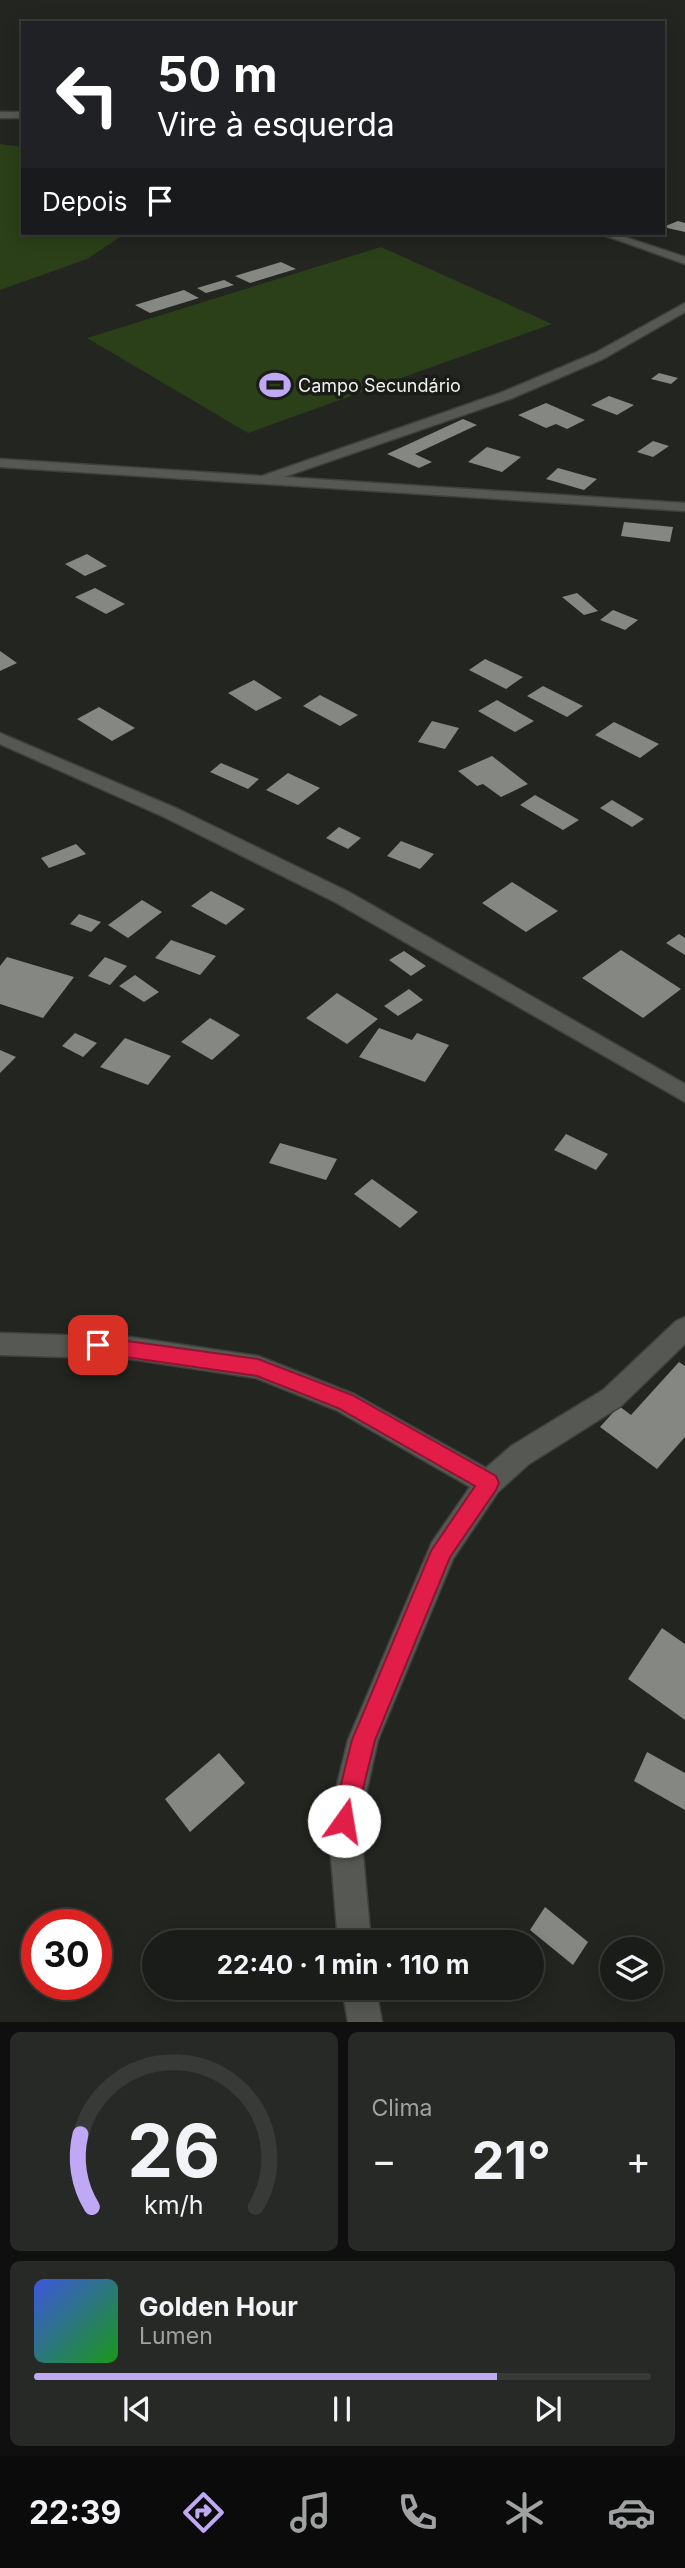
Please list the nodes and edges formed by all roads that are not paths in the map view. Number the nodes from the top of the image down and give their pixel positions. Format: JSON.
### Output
{"nodes":[{"id":1,"x":21,"y":114,"type":"edge"},
{"id":2,"x":0,"y":115,"type":"edge"},
{"id":3,"x":609,"y":235,"type":"edge"},
{"id":4,"x":685,"y":261,"type":"edge"},
{"id":5,"x":685,"y":307,"type":"edge"},
{"id":6,"x":0,"y":463,"type":"edge"},
{"id":7,"x":258,"y":481,"type":"junction"},
{"id":8,"x":685,"y":507,"type":"edge"},
{"id":9,"x":0,"y":738,"type":"edge"},
{"id":10,"x":685,"y":1094,"type":"edge"},
{"id":11,"x":685,"y":1328,"type":"edge"},
{"id":12,"x":0,"y":1344,"type":"edge"},
{"id":13,"x":488,"y":1483,"type":"junction"},
{"id":14,"x":353,"y":1930,"type":"edge"},
{"id":15,"x":361,"y":2000,"type":"edge"},
{"id":16,"x":365,"y":2022,"type":"edge"}],
"edges":[{"from":1,"to":2,"type":"street"},
{"from":3,"to":4,"type":"street"},
{"from":5,"to":7,"type":"street"},
{"from":6,"to":7,"type":"street"},
{"from":7,"to":8,"type":"street"},
{"from":9,"to":10,"type":"street"},
{"from":11,"to":13,"type":"street"},
{"from":12,"to":13,"type":"street"},
{"from":13,"to":14,"type":"street"},
{"from":15,"to":16,"type":"street"}]}
